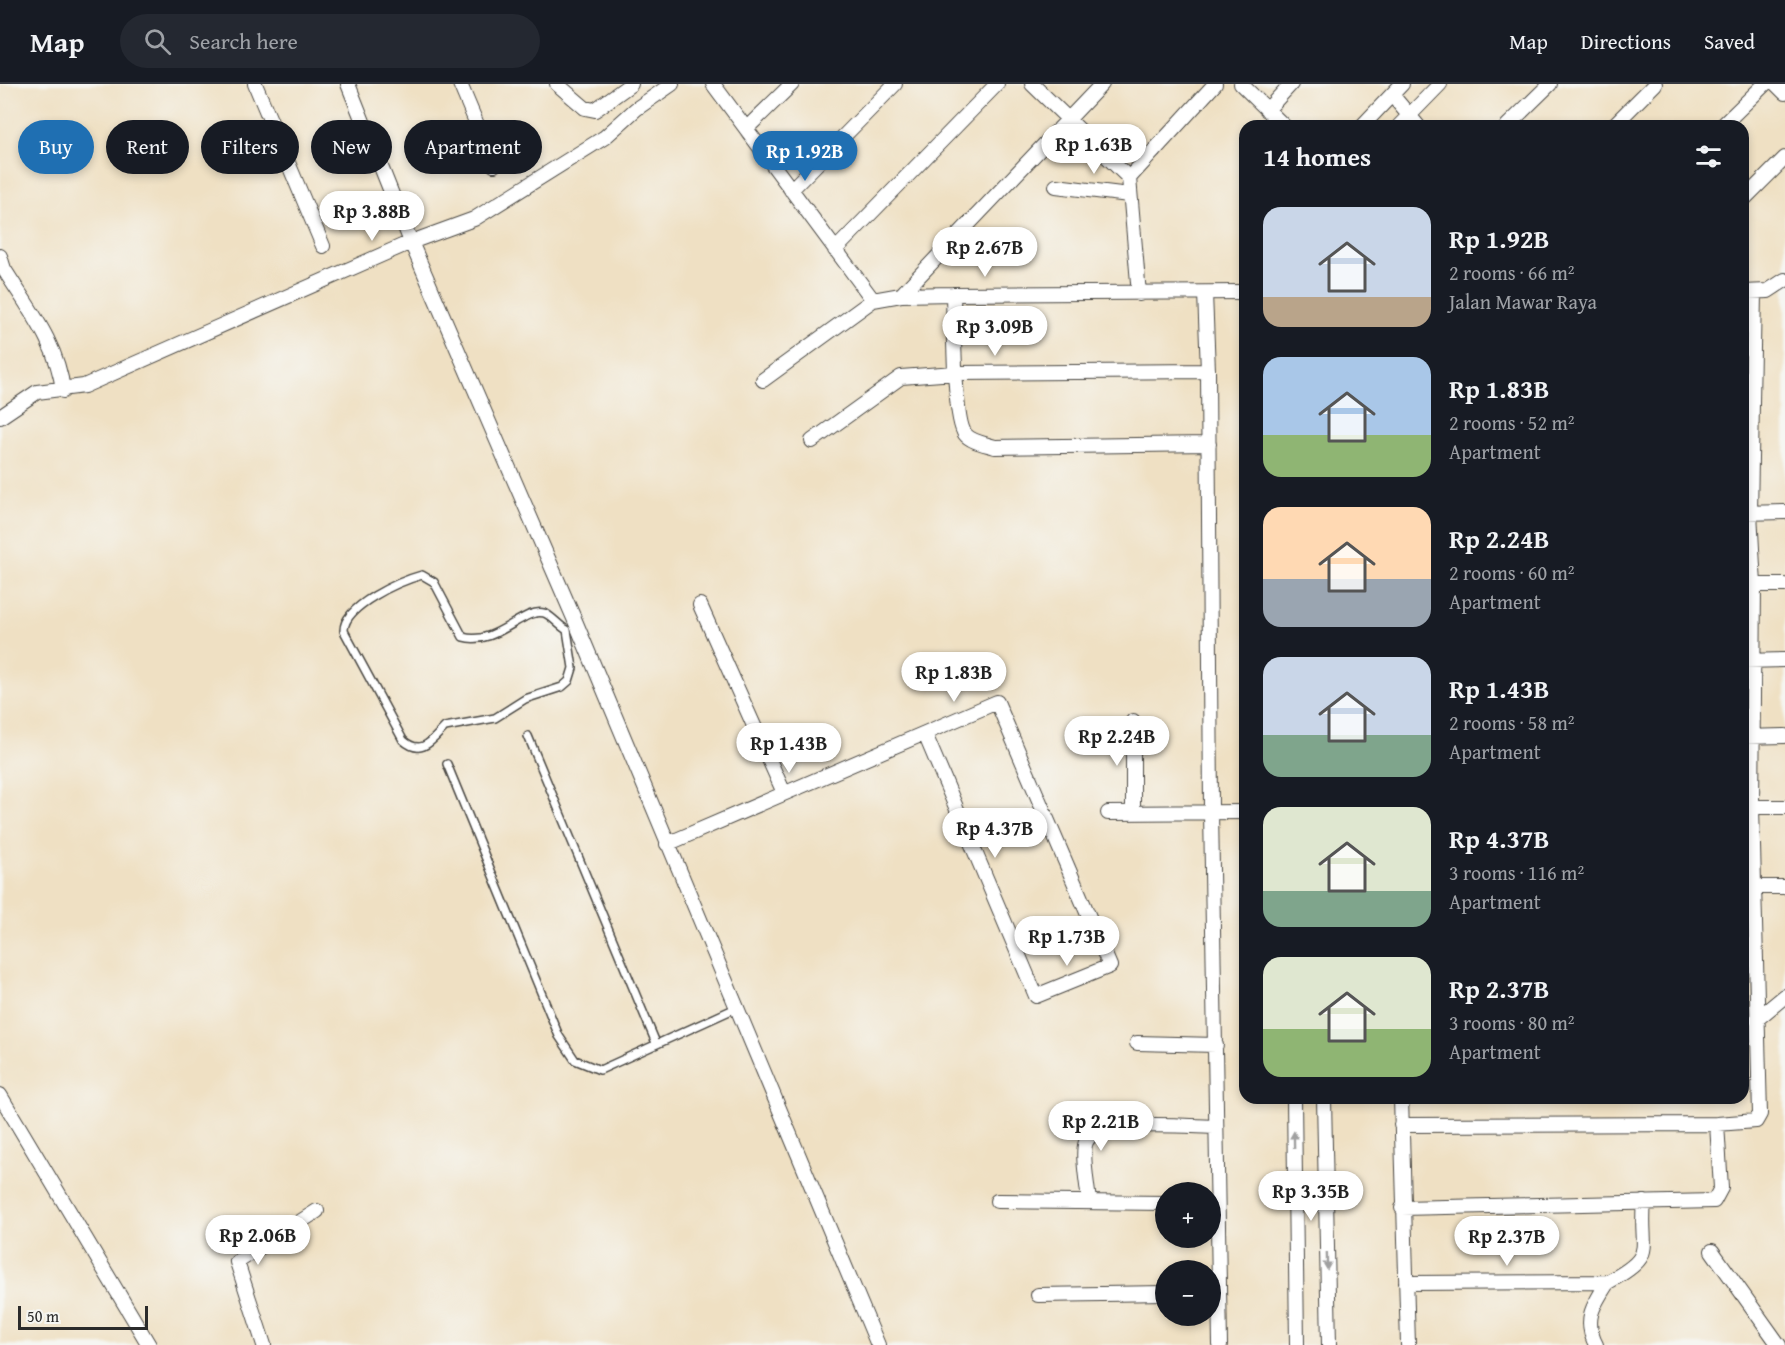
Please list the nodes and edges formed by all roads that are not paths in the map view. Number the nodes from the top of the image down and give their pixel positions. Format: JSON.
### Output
{"nodes":[{"id":1,"x":255,"y":84,"type":"edge"},
{"id":2,"x":348,"y":84,"type":"edge"},
{"id":3,"x":460,"y":84,"type":"edge"},
{"id":4,"x":557,"y":84,"type":"edge"},
{"id":5,"x":631,"y":84,"type":"edge"},
{"id":6,"x":672,"y":84,"type":"edge"},
{"id":7,"x":713,"y":84,"type":"edge"},
{"id":8,"x":792,"y":84,"type":"edge"},
{"id":9,"x":895,"y":84,"type":"edge"},
{"id":10,"x":997,"y":84,"type":"edge"},
{"id":11,"x":1032,"y":84,"type":"edge"},
{"id":12,"x":1102,"y":84,"type":"edge"},
{"id":13,"x":1215,"y":84,"type":"edge"},
{"id":14,"x":1241,"y":84,"type":"edge"},
{"id":15,"x":1291,"y":84,"type":"edge"},
{"id":16,"x":1402,"y":84,"type":"edge"},
{"id":17,"x":1440,"y":84,"type":"edge"},
{"id":18,"x":1550,"y":84,"type":"edge"},
{"id":19,"x":1655,"y":84,"type":"edge"},
{"id":20,"x":1765,"y":84,"type":"edge"},
{"id":21,"x":1776,"y":84,"type":"edge"},
{"id":22,"x":1785,"y":93,"type":"edge"},
{"id":23,"x":1392,"y":95,"type":"junction"},
{"id":24,"x":1268,"y":110,"type":"junction"},
{"id":25,"x":1068,"y":119,"type":"junction"},
{"id":26,"x":475,"y":120,"type":"edge"},
{"id":27,"x":1278,"y":120,"type":"edge"},
{"id":28,"x":1368,"y":120,"type":"edge"},
{"id":29,"x":1407,"y":120,"type":"edge"},
{"id":30,"x":1411,"y":120,"type":"edge"},
{"id":31,"x":1513,"y":120,"type":"edge"},
{"id":32,"x":1619,"y":120,"type":"edge"},
{"id":33,"x":1728,"y":120,"type":"edge"},
{"id":34,"x":748,"y":127,"type":"junction"},
{"id":35,"x":1785,"y":158,"type":"edge"},
{"id":36,"x":1129,"y":178,"type":"junction"},
{"id":37,"x":1056,"y":186,"type":"dead end"},
{"id":38,"x":791,"y":190,"type":"junction"},
{"id":39,"x":1749,"y":194,"type":"edge"},
{"id":40,"x":1129,"y":195,"type":"junction"},
{"id":41,"x":411,"y":242,"type":"junction"},
{"id":42,"x":323,"y":246,"type":"dead end"},
{"id":43,"x":835,"y":250,"type":"junction"},
{"id":44,"x":0,"y":256,"type":"edge"},
{"id":45,"x":1785,"y":280,"type":"edge"},
{"id":46,"x":1239,"y":292,"type":"edge"},
{"id":47,"x":1749,"y":292,"type":"edge"},
{"id":48,"x":1205,"y":293,"type":"junction"},
{"id":49,"x":953,"y":294,"type":"junction"},
{"id":50,"x":1139,"y":294,"type":"junction"},
{"id":51,"x":901,"y":295,"type":"junction"},
{"id":52,"x":873,"y":300,"type":"junction"},
{"id":53,"x":1208,"y":370,"type":"junction"},
{"id":54,"x":955,"y":373,"type":"junction"},
{"id":55,"x":763,"y":380,"type":"dead end"},
{"id":56,"x":63,"y":391,"type":"junction"},
{"id":57,"x":0,"y":417,"type":"edge"},
{"id":58,"x":812,"y":441,"type":"dead end"},
{"id":59,"x":1209,"y":444,"type":"junction"},
{"id":60,"x":1785,"y":512,"type":"edge"},
{"id":61,"x":1749,"y":513,"type":"edge"},
{"id":62,"x":1749,"y":585,"type":"edge"},
{"id":63,"x":1785,"y":585,"type":"edge"},
{"id":64,"x":700,"y":605,"type":"dead end"},
{"id":65,"x":571,"y":626,"type":"junction"},
{"id":66,"x":1785,"y":660,"type":"edge"},
{"id":67,"x":1749,"y":661,"type":"edge"},
{"id":68,"x":1133,"y":721,"type":"dead end"},
{"id":69,"x":925,"y":734,"type":"junction"},
{"id":70,"x":528,"y":736,"type":"dead end"},
{"id":71,"x":1785,"y":736,"type":"edge"},
{"id":72,"x":1749,"y":737,"type":"edge"},
{"id":73,"x":447,"y":765,"type":"dead end"},
{"id":74,"x":784,"y":793,"type":"junction"},
{"id":75,"x":1749,"y":807,"type":"edge"},
{"id":76,"x":1785,"y":807,"type":"edge"},
{"id":77,"x":1210,"y":811,"type":"junction"},
{"id":78,"x":1239,"y":812,"type":"edge"},
{"id":79,"x":1108,"y":813,"type":"dead end"},
{"id":80,"x":1133,"y":813,"type":"junction"},
{"id":81,"x":667,"y":844,"type":"junction"},
{"id":82,"x":1749,"y":887,"type":"edge"},
{"id":83,"x":1785,"y":887,"type":"edge"},
{"id":84,"x":1750,"y":980,"type":"edge"},
{"id":85,"x":1785,"y":996,"type":"edge"},
{"id":86,"x":736,"y":1008,"type":"junction"},
{"id":87,"x":1756,"y":1020,"type":"junction"},
{"id":88,"x":656,"y":1043,"type":"junction"},
{"id":89,"x":1137,"y":1043,"type":"dead end"},
{"id":90,"x":1216,"y":1045,"type":"junction"},
{"id":91,"x":1749,"y":1051,"type":"edge"},
{"id":92,"x":1758,"y":1051,"type":"junction"},
{"id":93,"x":0,"y":1095,"type":"edge"},
{"id":94,"x":1294,"y":1104,"type":"edge"},
{"id":95,"x":1324,"y":1104,"type":"edge"},
{"id":96,"x":1401,"y":1104,"type":"edge"},
{"id":97,"x":1717,"y":1124,"type":"junction"},
{"id":98,"x":1401,"y":1125,"type":"junction"},
{"id":99,"x":1216,"y":1127,"type":"junction"},
{"id":100,"x":1215,"y":1182,"type":"edge"},
{"id":101,"x":997,"y":1201,"type":"dead end"},
{"id":102,"x":1089,"y":1202,"type":"junction"},
{"id":103,"x":1644,"y":1202,"type":"junction"},
{"id":104,"x":1155,"y":1203,"type":"edge"},
{"id":105,"x":1402,"y":1208,"type":"junction"},
{"id":106,"x":317,"y":1211,"type":"dead end"},
{"id":107,"x":1712,"y":1251,"type":"dead end"},
{"id":108,"x":1406,"y":1282,"type":"junction"},
{"id":109,"x":1608,"y":1282,"type":"junction"},
{"id":110,"x":1155,"y":1293,"type":"edge"},
{"id":111,"x":1038,"y":1295,"type":"dead end"},
{"id":112,"x":1218,"y":1326,"type":"edge"},
{"id":113,"x":149,"y":1345,"type":"edge"},
{"id":114,"x":264,"y":1345,"type":"edge"},
{"id":115,"x":878,"y":1345,"type":"edge"},
{"id":116,"x":1220,"y":1345,"type":"edge"},
{"id":117,"x":1297,"y":1345,"type":"edge"},
{"id":118,"x":1329,"y":1345,"type":"edge"},
{"id":119,"x":1408,"y":1345,"type":"edge"},
{"id":120,"x":1596,"y":1345,"type":"edge"},
{"id":121,"x":1779,"y":1345,"type":"edge"}],
"edges":[{"from":1,"to":42,"type":"street"},
{"from":2,"to":41,"type":"street"},
{"from":3,"to":26,"type":"street"},
{"from":4,"to":5,"type":"street"},
{"from":6,"to":41,"type":"street"},
{"from":7,"to":34,"type":"street"},
{"from":8,"to":34,"type":"street"},
{"from":9,"to":38,"type":"street"},
{"from":10,"to":43,"type":"street"},
{"from":11,"to":25,"type":"street"},
{"from":12,"to":25,"type":"street"},
{"from":13,"to":36,"type":"street"},
{"from":14,"to":24,"type":"street"},
{"from":15,"to":24,"type":"street"},
{"from":16,"to":23,"type":"street"},
{"from":17,"to":30,"type":"street"},
{"from":18,"to":31,"type":"street"},
{"from":19,"to":32,"type":"street"},
{"from":20,"to":33,"type":"street"},
{"from":21,"to":22,"type":"street"},
{"from":23,"to":28,"type":"street"},
{"from":23,"to":29,"type":"street"},
{"from":24,"to":27,"type":"street"},
{"from":25,"to":36,"type":"street"},
{"from":25,"to":51,"type":"street"},
{"from":34,"to":38,"type":"street"},
{"from":35,"to":39,"type":"street"},
{"from":36,"to":40,"type":"street"},
{"from":37,"to":40,"type":"street"},
{"from":38,"to":43,"type":"street"},
{"from":40,"to":50,"type":"street"},
{"from":41,"to":56,"type":"street"},
{"from":41,"to":65,"type":"street"},
{"from":43,"to":52,"type":"street"},
{"from":44,"to":56,"type":"street"},
{"from":45,"to":47,"type":"street"},
{"from":46,"to":48,"type":"street"},
{"from":48,"to":50,"type":"street"},
{"from":48,"to":53,"type":"street"},
{"from":49,"to":50,"type":"street"},
{"from":49,"to":51,"type":"street"},
{"from":49,"to":54,"type":"street"},
{"from":51,"to":52,"type":"street"},
{"from":52,"to":55,"type":"street"},
{"from":53,"to":54,"type":"street"},
{"from":53,"to":59,"type":"street"},
{"from":54,"to":58,"type":"street"},
{"from":54,"to":59,"type":"street"},
{"from":56,"to":57,"type":"street"},
{"from":59,"to":77,"type":"street"},
{"from":60,"to":61,"type":"street"},
{"from":62,"to":63,"type":"street"},
{"from":64,"to":74,"type":"street"},
{"from":65,"to":65,"type":"lane"},
{"from":65,"to":81,"type":"street"},
{"from":66,"to":67,"type":"street"},
{"from":68,"to":80,"type":"street"},
{"from":69,"to":69,"type":"street"},
{"from":69,"to":74,"type":"street"},
{"from":70,"to":88,"type":"lane"},
{"from":71,"to":72,"type":"street"},
{"from":73,"to":88,"type":"lane"},
{"from":74,"to":81,"type":"street"},
{"from":75,"to":76,"type":"street"},
{"from":77,"to":78,"type":"street"},
{"from":77,"to":80,"type":"street"},
{"from":77,"to":90,"type":"street"},
{"from":79,"to":80,"type":"street"},
{"from":81,"to":86,"type":"street"},
{"from":82,"to":83,"type":"street"},
{"from":82,"to":84,"type":"street"},
{"from":84,"to":87,"type":"street"},
{"from":85,"to":87,"type":"street"},
{"from":86,"to":88,"type":"lane"},
{"from":86,"to":115,"type":"street"},
{"from":87,"to":92,"type":"street"},
{"from":89,"to":90,"type":"street"},
{"from":90,"to":99,"type":"street"},
{"from":91,"to":92,"type":"street"},
{"from":92,"to":97,"type":"street"},
{"from":93,"to":113,"type":"street"},
{"from":117,"to":94,"type":"street","one_way":true},
{"from":95,"to":118,"type":"street","one_way":true},
{"from":96,"to":98,"type":"street"},
{"from":97,"to":98,"type":"street"},
{"from":97,"to":103,"type":"street"},
{"from":98,"to":105,"type":"street"},
{"from":99,"to":100,"type":"street"},
{"from":99,"to":102,"type":"street"},
{"from":101,"to":102,"type":"street"},
{"from":102,"to":104,"type":"street"},
{"from":103,"to":105,"type":"street"},
{"from":103,"to":109,"type":"street"},
{"from":105,"to":108,"type":"street"},
{"from":106,"to":114,"type":"street"},
{"from":107,"to":121,"type":"street"},
{"from":108,"to":109,"type":"street"},
{"from":108,"to":119,"type":"street"},
{"from":109,"to":120,"type":"street"},
{"from":110,"to":111,"type":"street"},
{"from":112,"to":116,"type":"street"}]}
